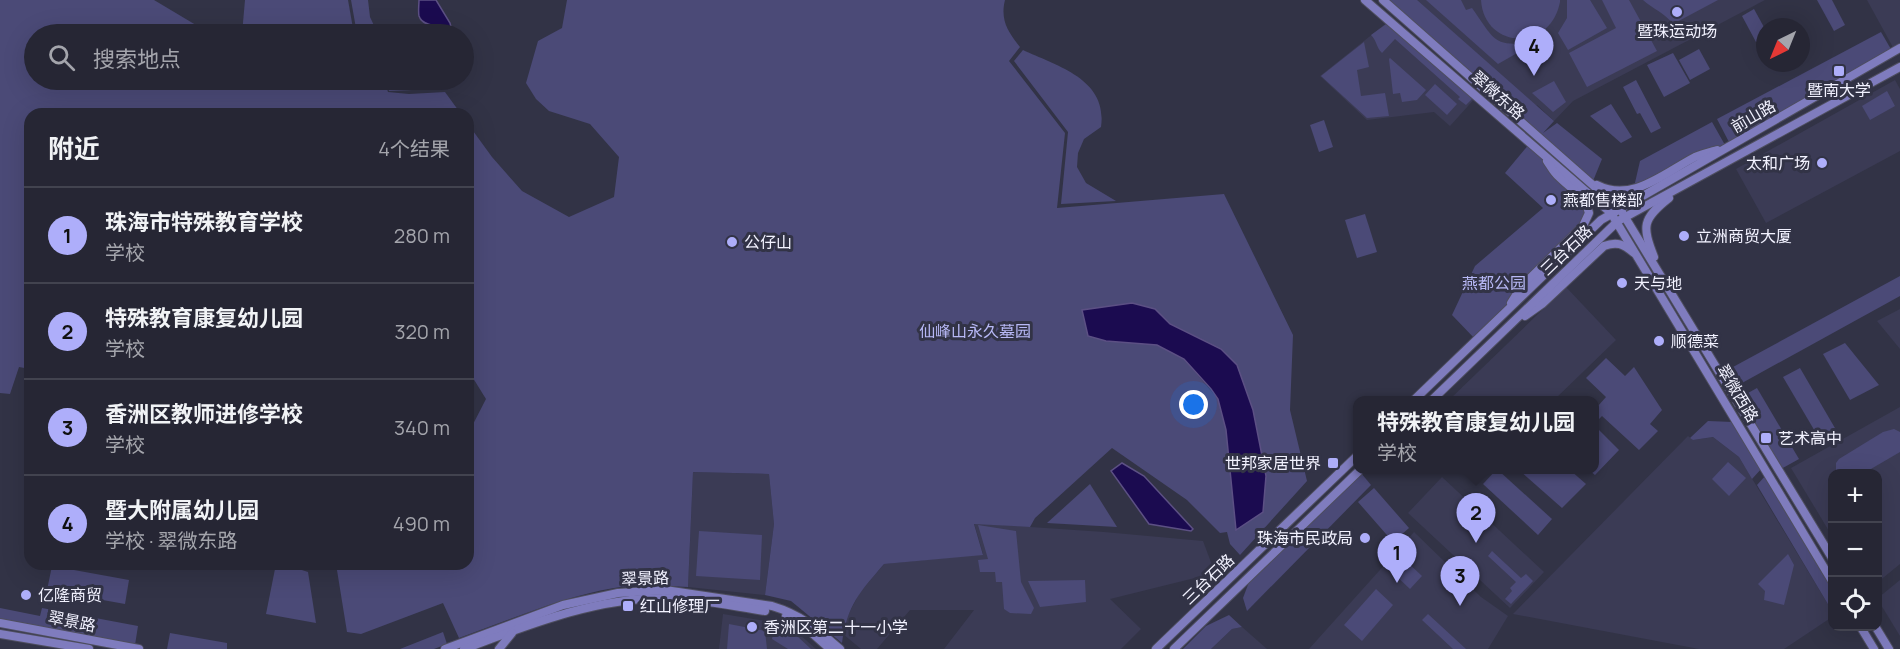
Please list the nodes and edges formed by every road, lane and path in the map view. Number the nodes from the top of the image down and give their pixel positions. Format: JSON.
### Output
{"nodes":[{"id":1,"x":1365,"y":0,"type":"edge"},
{"id":2,"x":1383,"y":0,"type":"edge"},
{"id":3,"x":1900,"y":48,"type":"edge"},
{"id":4,"x":1900,"y":67,"type":"edge"},
{"id":5,"x":1729,"y":147,"type":"junction"},
{"id":6,"x":1540,"y":151,"type":"junction"},
{"id":7,"x":1588,"y":181,"type":"junction"},
{"id":8,"x":1686,"y":184,"type":"junction"},
{"id":9,"x":1616,"y":211,"type":"junction"},
{"id":10,"x":1621,"y":219,"type":"junction"},
{"id":11,"x":1639,"y":257,"type":"junction"},
{"id":12,"x":1664,"y":282,"type":"junction"},
{"id":13,"x":1503,"y":315,"type":"junction"},
{"id":14,"x":1503,"y":332,"type":"junction"},
{"id":15,"x":1418,"y":396,"type":"edge"},
{"id":16,"x":1435,"y":396,"type":"edge"},
{"id":17,"x":1353,"y":460,"type":"edge"},
{"id":18,"x":1356,"y":474,"type":"edge"},
{"id":19,"x":1828,"y":550,"type":"edge"},
{"id":20,"x":1831,"y":577,"type":"edge"},
{"id":21,"x":0,"y":623,"type":"edge"},
{"id":22,"x":1863,"y":631,"type":"edge"},
{"id":23,"x":1878,"y":631,"type":"edge"},
{"id":24,"x":513,"y":632,"type":"junction"},
{"id":25,"x":0,"y":634,"type":"edge"},
{"id":26,"x":89,"y":649,"type":"edge"},
{"id":27,"x":139,"y":649,"type":"edge"},
{"id":28,"x":445,"y":649,"type":"edge"},
{"id":29,"x":464,"y":649,"type":"edge"},
{"id":30,"x":500,"y":649,"type":"edge"},
{"id":31,"x":830,"y":649,"type":"edge"},
{"id":32,"x":840,"y":649,"type":"edge"},
{"id":33,"x":1156,"y":649,"type":"edge"},
{"id":34,"x":1174,"y":649,"type":"edge"},
{"id":35,"x":1874,"y":649,"type":"edge"},
{"id":36,"x":1889,"y":649,"type":"edge"}],
"edges":[{"from":1,"to":6,"type":"main road","name":"翠微东路"},
{"from":2,"to":7,"type":"main road","name":"翠微东路"},
{"from":3,"to":5,"type":"main road","name":"前山路"},
{"from":4,"to":8,"type":"main road","name":"前山路"},
{"from":5,"to":7,"type":"main road"},
{"from":5,"to":9,"type":"main road","name":"前山路"},
{"from":6,"to":9,"type":"main road","name":"翠微东路"},
{"from":6,"to":13,"type":"main road"},
{"from":7,"to":9,"type":"main road","name":"翠微东路"},
{"from":8,"to":10,"type":"main road","name":"前山路"},
{"from":8,"to":12,"type":"main road"},
{"from":9,"to":10,"type":"main road"},
{"from":9,"to":13,"type":"main road","name":"三台石路"},
{"from":10,"to":11,"type":"main road","name":"翠微西路"},
{"from":10,"to":12,"type":"main road","name":"翠微西路"},
{"from":10,"to":14,"type":"main road","name":"三台石路"},
{"from":11,"to":14,"type":"main road"},
{"from":11,"to":20,"type":"main road","name":"翠微西路"},
{"from":12,"to":19,"type":"main road","name":"翠微西路"},
{"from":13,"to":15,"type":"main road","name":"三台石路"},
{"from":14,"to":16,"type":"main road","name":"三台石路"},
{"from":17,"to":33,"type":"main road","name":"三台石路"},
{"from":18,"to":34,"type":"main road","name":"三台石路"},
{"from":21,"to":27,"type":"main road","name":"翠景路"},
{"from":22,"to":35,"type":"main road"},
{"from":23,"to":36,"type":"main road"},
{"from":24,"to":29,"type":"main road","name":"翠景路"},
{"from":24,"to":30,"type":"main road"},
{"from":24,"to":31,"type":"main road","name":"翠景路"},
{"from":25,"to":26,"type":"main road","name":"翠景路"},
{"from":28,"to":32,"type":"main road","name":"翠景路"}]}
